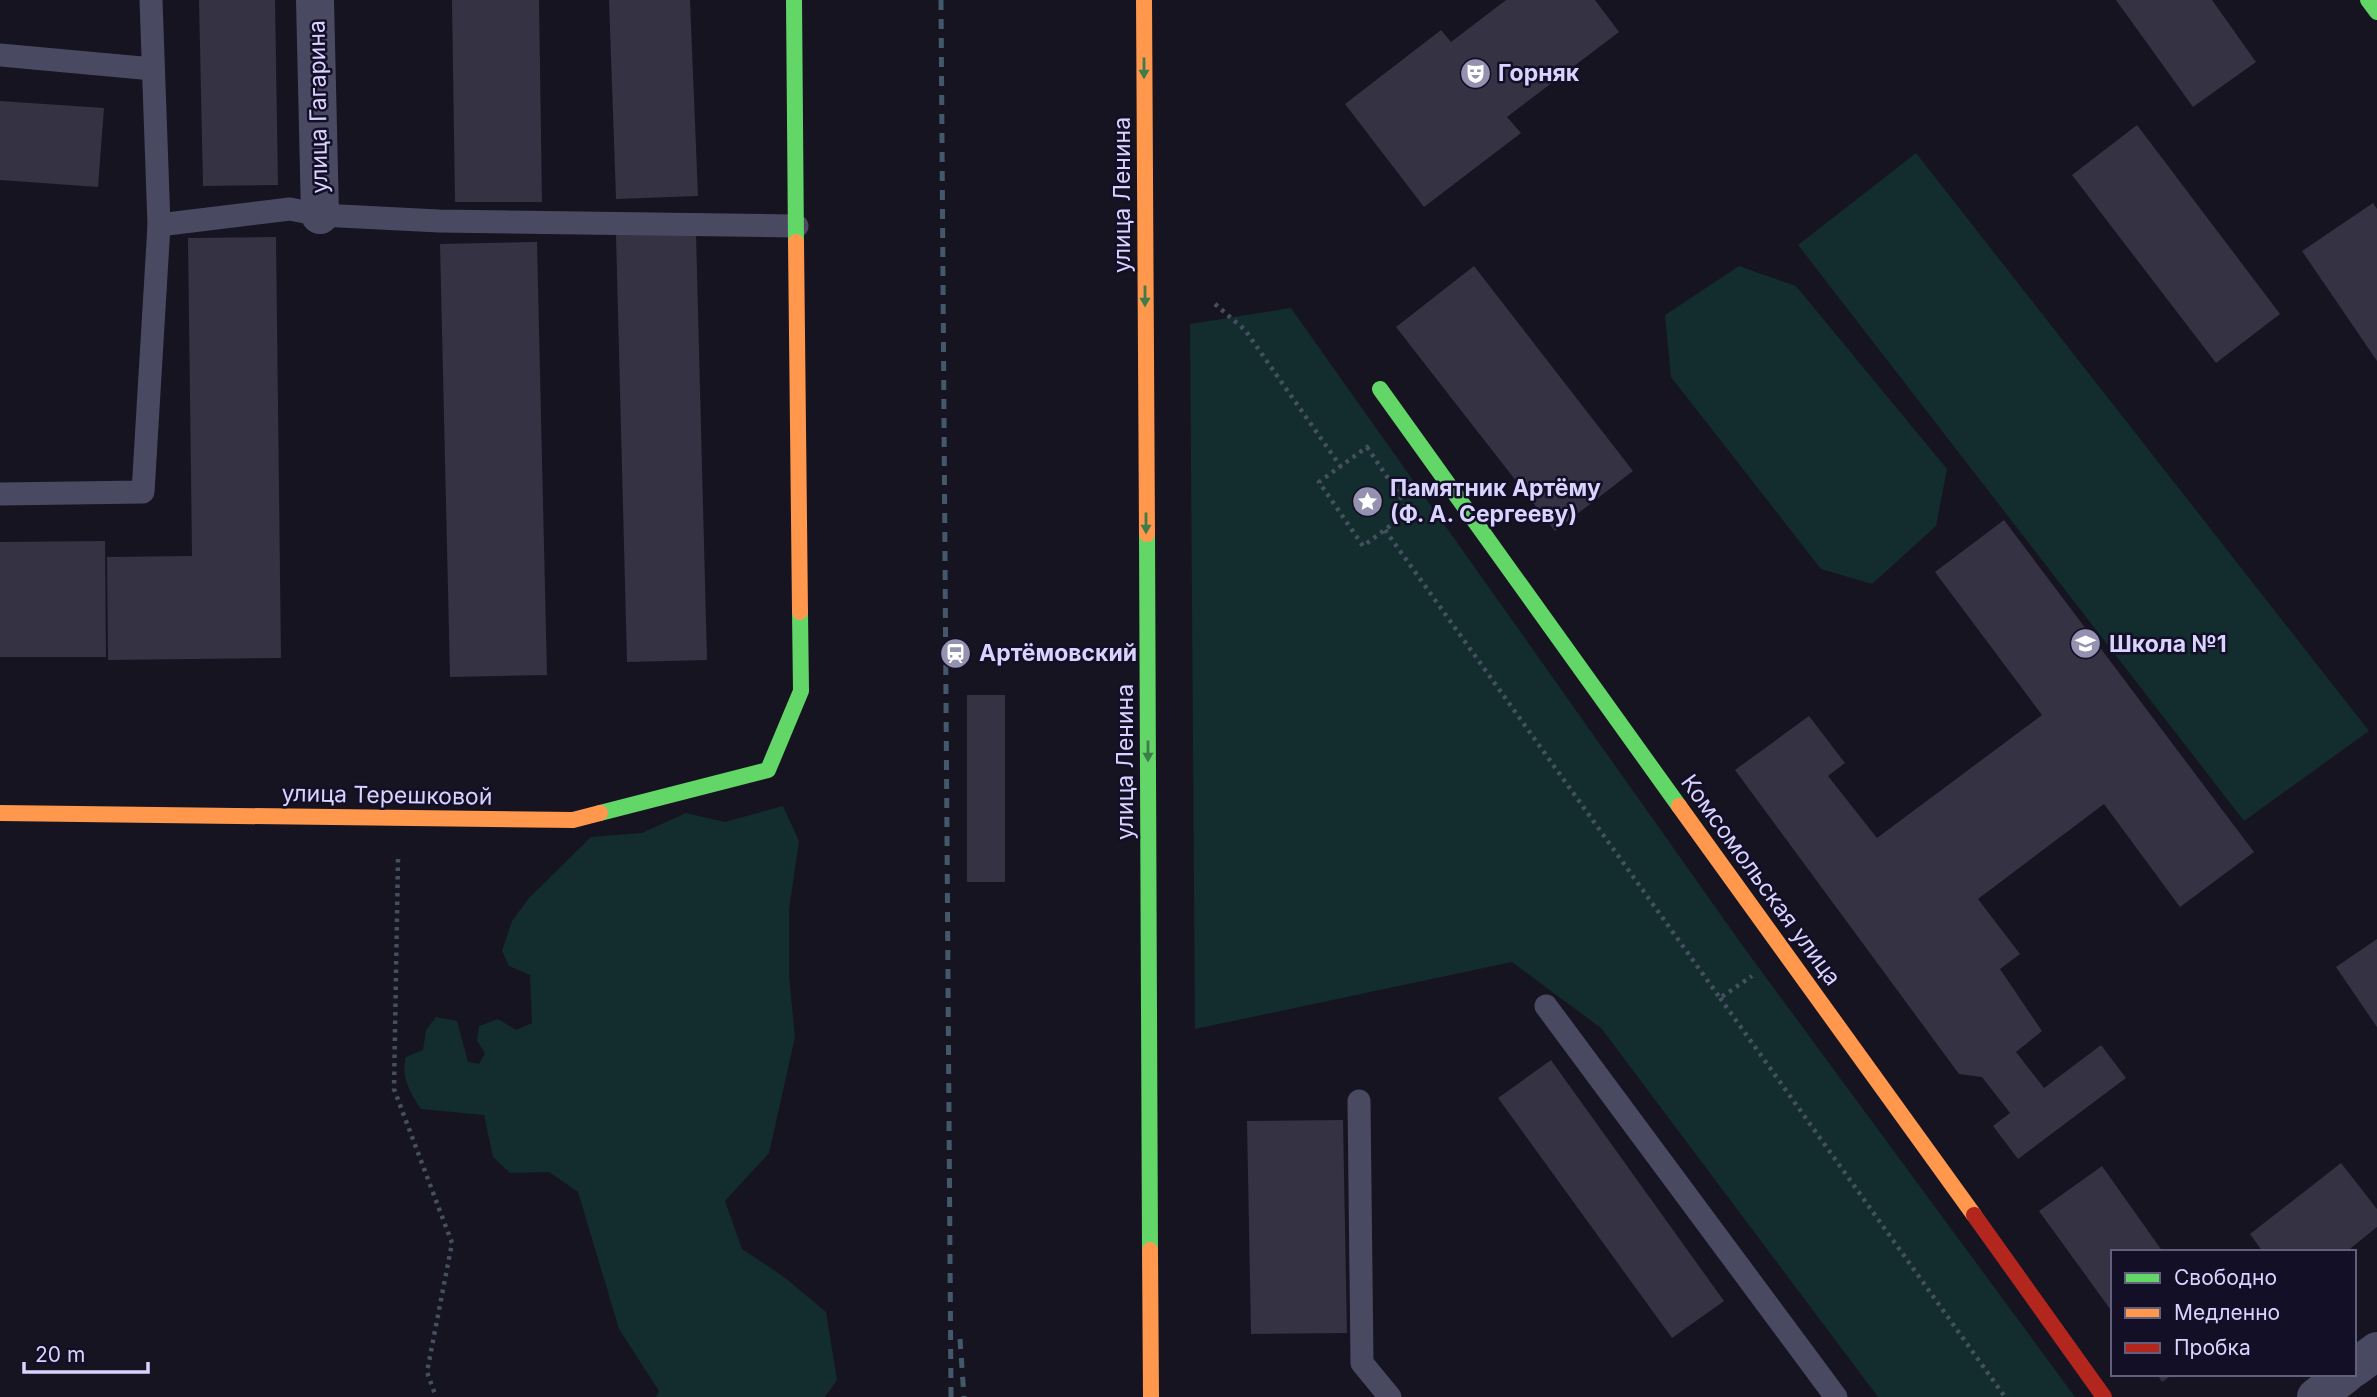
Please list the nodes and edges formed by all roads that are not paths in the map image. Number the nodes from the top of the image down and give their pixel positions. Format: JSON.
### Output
{"nodes":[{"id":1,"x":150,"y":0,"type":"edge"},
{"id":2,"x":315,"y":0,"type":"edge"},
{"id":3,"x":794,"y":0,"type":"edge"},
{"id":4,"x":1144,"y":0,"type":"edge"},
{"id":5,"x":2368,"y":0,"type":"edge"},
{"id":6,"x":2377,"y":12,"type":"edge"},
{"id":7,"x":0,"y":55,"type":"edge"},
{"id":8,"x":153,"y":69,"type":"junction"},
{"id":9,"x":320,"y":215,"type":"junction"},
{"id":10,"x":159,"y":225,"type":"junction"},
{"id":11,"x":797,"y":226,"type":"junction"},
{"id":12,"x":1380,"y":389,"type":"dead end"},
{"id":13,"x":0,"y":494,"type":"edge"},
{"id":14,"x":0,"y":813,"type":"edge"},
{"id":15,"x":1546,"y":1006,"type":"dead end"},
{"id":16,"x":1359,"y":1101,"type":"dead end"},
{"id":17,"x":2377,"y":1351,"type":"edge"},
{"id":18,"x":2356,"y":1367,"type":"edge"},
{"id":19,"x":2343,"y":1376,"type":"edge"},
{"id":20,"x":1151,"y":1397,"type":"edge"},
{"id":21,"x":1390,"y":1397,"type":"edge"},
{"id":22,"x":1836,"y":1397,"type":"edge"},
{"id":23,"x":2104,"y":1397,"type":"edge"},
{"id":24,"x":2316,"y":1397,"type":"edge"}],
"edges":[{"from":1,"to":8,"type":"lane"},
{"from":2,"to":9,"type":"street","name":"улица Гагарина"},
{"from":3,"to":11,"type":"street"},
{"from":4,"to":20,"type":"street","name":"улица Ленина","one_way":true},
{"from":5,"to":6,"type":"street"},
{"from":7,"to":8,"type":"lane"},
{"from":8,"to":10,"type":"lane"},
{"from":9,"to":10,"type":"lane"},
{"from":9,"to":11,"type":"lane"},
{"from":10,"to":13,"type":"lane"},
{"from":11,"to":14,"type":"street","name":"улица Терешковой"},
{"from":12,"to":23,"type":"street","name":"Комсомольская улица"},
{"from":15,"to":22,"type":"lane"},
{"from":16,"to":21,"type":"lane"},
{"from":17,"to":18,"type":"street"},
{"from":19,"to":24,"type":"street"}]}
